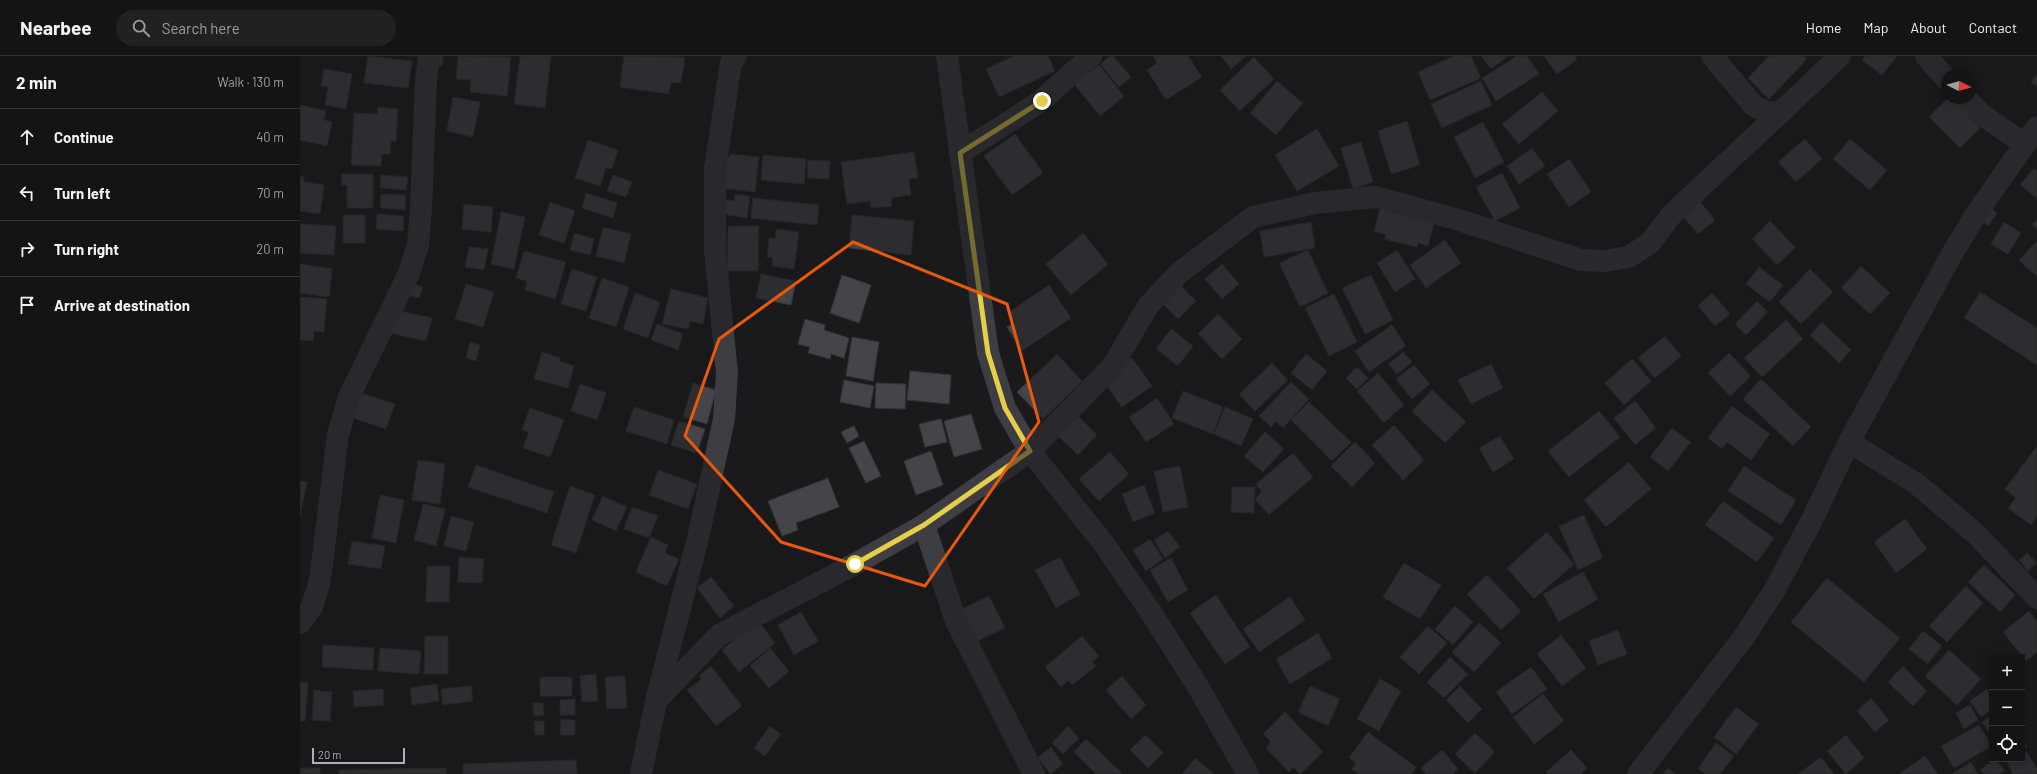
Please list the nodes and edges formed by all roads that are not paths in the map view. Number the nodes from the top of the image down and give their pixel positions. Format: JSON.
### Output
{"nodes":[{"id":1,"x":429,"y":56,"type":"edge"},
{"id":2,"x":736,"y":56,"type":"edge"},
{"id":3,"x":947,"y":56,"type":"edge"},
{"id":4,"x":1091,"y":56,"type":"edge"},
{"id":5,"x":1712,"y":56,"type":"edge"},
{"id":6,"x":1840,"y":56,"type":"edge"},
{"id":7,"x":1926,"y":56,"type":"edge"},
{"id":8,"x":1941,"y":73,"type":"edge"},
{"id":9,"x":1972,"y":104,"type":"edge"},
{"id":10,"x":1780,"y":113,"type":"junction"},
{"id":11,"x":2037,"y":127,"type":"edge"},
{"id":12,"x":2024,"y":144,"type":"junction"},
{"id":13,"x":960,"y":153,"type":"junction"},
{"id":14,"x":1849,"y":442,"type":"junction"},
{"id":15,"x":1030,"y":451,"type":"junction"},
{"id":16,"x":924,"y":525,"type":"junction"},
{"id":17,"x":2037,"y":598,"type":"edge"},
{"id":18,"x":300,"y":623,"type":"edge"},
{"id":19,"x":656,"y":701,"type":"junction"},
{"id":20,"x":641,"y":774,"type":"edge"},
{"id":21,"x":1034,"y":774,"type":"edge"},
{"id":22,"x":1248,"y":774,"type":"edge"},
{"id":23,"x":1638,"y":774,"type":"edge"}],
"edges":[{"from":1,"to":18,"type":"street"},
{"from":2,"to":19,"type":"street"},
{"from":3,"to":13,"type":"street"},
{"from":4,"to":13,"type":"street"},
{"from":5,"to":10,"type":"street"},
{"from":6,"to":10,"type":"street"},
{"from":7,"to":8,"type":"street"},
{"from":9,"to":12,"type":"street"},
{"from":10,"to":15,"type":"street"},
{"from":11,"to":12,"type":"street"},
{"from":12,"to":14,"type":"street"},
{"from":13,"to":15,"type":"street"},
{"from":14,"to":17,"type":"street"},
{"from":14,"to":23,"type":"street"},
{"from":15,"to":16,"type":"street"},
{"from":15,"to":22,"type":"street"},
{"from":16,"to":19,"type":"street"},
{"from":16,"to":21,"type":"street"},
{"from":19,"to":20,"type":"street"}]}
